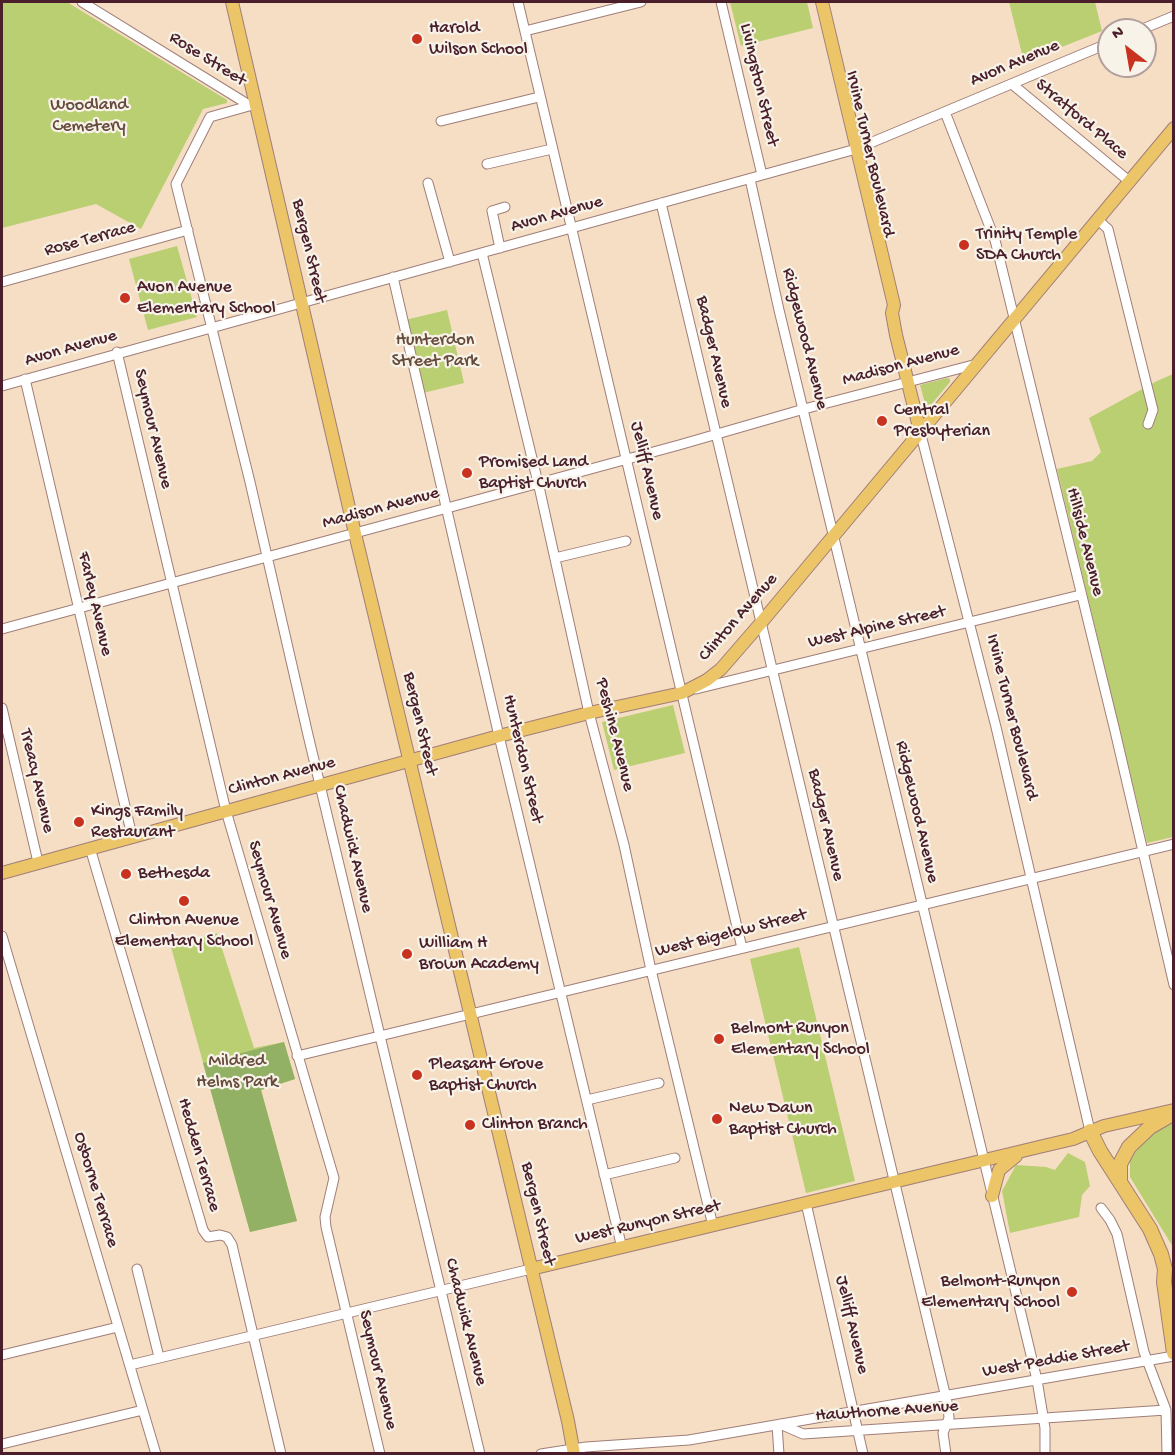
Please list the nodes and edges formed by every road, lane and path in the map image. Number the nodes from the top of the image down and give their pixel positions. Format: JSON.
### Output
{"nodes":[{"id":1,"x":82,"y":2,"type":"edge"},
{"id":2,"x":232,"y":2,"type":"edge"},
{"id":3,"x":518,"y":2,"type":"edge"},
{"id":4,"x":641,"y":2,"type":"edge"},
{"id":5,"x":722,"y":2,"type":"edge"},
{"id":6,"x":814,"y":2,"type":"edge"},
{"id":7,"x":822,"y":2,"type":"edge"},
{"id":8,"x":1173,"y":16,"type":"edge"},
{"id":9,"x":1157,"y":23,"type":"edge"},
{"id":10,"x":525,"y":31,"type":"junction"},
{"id":11,"x":1097,"y":48,"type":"edge"},
{"id":12,"x":1012,"y":84,"type":"junction"},
{"id":13,"x":539,"y":97,"type":"junction"},
{"id":14,"x":252,"y":104,"type":"junction"},
{"id":15,"x":945,"y":112,"type":"junction"},
{"id":16,"x":441,"y":121,"type":"dead end"},
{"id":17,"x":1173,"y":128,"type":"edge"},
{"id":18,"x":552,"y":149,"type":"junction"},
{"id":19,"x":194,"y":150,"type":"joint"},
{"id":20,"x":852,"y":150,"type":"junction"},
{"id":21,"x":487,"y":164,"type":"dead end"},
{"id":22,"x":762,"y":175,"type":"junction"},
{"id":23,"x":750,"y":178,"type":"junction"},
{"id":24,"x":1130,"y":181,"type":"junction"},
{"id":25,"x":428,"y":183,"type":"dead end"},
{"id":26,"x":661,"y":203,"type":"junction"},
{"id":27,"x":505,"y":207,"type":"dead end"},
{"id":28,"x":1097,"y":219,"type":"junction"},
{"id":29,"x":571,"y":228,"type":"junction"},
{"id":30,"x":188,"y":230,"type":"junction"},
{"id":31,"x":500,"y":248,"type":"junction"},
{"id":32,"x":482,"y":253,"type":"junction"},
{"id":33,"x":450,"y":261,"type":"junction"},
{"id":34,"x":393,"y":278,"type":"junction"},
{"id":35,"x":2,"y":282,"type":"edge"},
{"id":36,"x":302,"y":302,"type":"junction"},
{"id":37,"x":1013,"y":320,"type":"junction"},
{"id":38,"x":212,"y":328,"type":"junction"},
{"id":39,"x":117,"y":352,"type":"junction"},
{"id":40,"x":977,"y":364,"type":"junction"},
{"id":41,"x":25,"y":379,"type":"junction"},
{"id":42,"x":907,"y":381,"type":"junction"},
{"id":43,"x":2,"y":386,"type":"edge"},
{"id":44,"x":804,"y":409,"type":"junction"},
{"id":45,"x":1148,"y":424,"type":"dead end"},
{"id":46,"x":920,"y":431,"type":"junction"},
{"id":47,"x":715,"y":434,"type":"junction"},
{"id":48,"x":627,"y":459,"type":"junction"},
{"id":49,"x":538,"y":483,"type":"junction"},
{"id":50,"x":448,"y":508,"type":"junction"},
{"id":51,"x":355,"y":532,"type":"junction"},
{"id":52,"x":833,"y":536,"type":"junction"},
{"id":53,"x":626,"y":541,"type":"dead end"},
{"id":54,"x":266,"y":558,"type":"junction"},
{"id":55,"x":555,"y":558,"type":"junction"},
{"id":56,"x":172,"y":583,"type":"junction"},
{"id":57,"x":1080,"y":595,"type":"junction"},
{"id":58,"x":78,"y":608,"type":"junction"},
{"id":59,"x":970,"y":623,"type":"junction"},
{"id":60,"x":760,"y":624,"type":"junction"},
{"id":61,"x":2,"y":629,"type":"edge"},
{"id":62,"x":860,"y":649,"type":"junction"},
{"id":63,"x":771,"y":671,"type":"junction"},
{"id":64,"x":682,"y":693,"type":"junction"},
{"id":65,"x":2,"y":708,"type":"edge"},
{"id":66,"x":589,"y":713,"type":"junction"},
{"id":67,"x":500,"y":736,"type":"junction"},
{"id":68,"x":409,"y":761,"type":"junction"},
{"id":69,"x":320,"y":785,"type":"junction"},
{"id":70,"x":226,"y":811,"type":"junction"},
{"id":71,"x":132,"y":836,"type":"junction"},
{"id":72,"x":1173,"y":844,"type":"edge"},
{"id":73,"x":90,"y":848,"type":"junction"},
{"id":74,"x":1141,"y":852,"type":"junction"},
{"id":75,"x":38,"y":862,"type":"junction"},
{"id":76,"x":2,"y":873,"type":"edge"},
{"id":77,"x":1032,"y":879,"type":"junction"},
{"id":78,"x":921,"y":905,"type":"junction"},
{"id":79,"x":832,"y":926,"type":"junction"},
{"id":80,"x":2,"y":936,"type":"edge"},
{"id":81,"x":742,"y":948,"type":"junction"},
{"id":82,"x":651,"y":970,"type":"junction"},
{"id":83,"x":1173,"y":985,"type":"edge"},
{"id":84,"x":561,"y":992,"type":"junction"},
{"id":85,"x":470,"y":1014,"type":"junction"},
{"id":86,"x":379,"y":1036,"type":"junction"},
{"id":87,"x":297,"y":1056,"type":"junction"},
{"id":88,"x":659,"y":1083,"type":"dead end"},
{"id":89,"x":586,"y":1100,"type":"junction"},
{"id":90,"x":1173,"y":1111,"type":"edge"},
{"id":91,"x":1090,"y":1131,"type":"junction"},
{"id":92,"x":1022,"y":1152,"type":"junction"},
{"id":93,"x":675,"y":1158,"type":"dead end"},
{"id":94,"x":984,"y":1160,"type":"junction"},
{"id":95,"x":604,"y":1174,"type":"junction"},
{"id":96,"x":894,"y":1182,"type":"junction"},
{"id":97,"x":1120,"y":1183,"type":"junction"},
{"id":98,"x":992,"y":1196,"type":"junction"},
{"id":99,"x":806,"y":1203,"type":"junction"},
{"id":100,"x":1101,"y":1208,"type":"dead end"},
{"id":101,"x":713,"y":1226,"type":"junction"},
{"id":102,"x":622,"y":1248,"type":"junction"},
{"id":103,"x":137,"y":1269,"type":"dead end"},
{"id":104,"x":531,"y":1269,"type":"junction"},
{"id":105,"x":1169,"y":1273,"type":"edge"},
{"id":106,"x":441,"y":1291,"type":"junction"},
{"id":107,"x":346,"y":1312,"type":"junction"},
{"id":108,"x":118,"y":1327,"type":"junction"},
{"id":109,"x":253,"y":1335,"type":"junction"},
{"id":110,"x":1173,"y":1354,"type":"edge"},
{"id":111,"x":2,"y":1355,"type":"edge"},
{"id":112,"x":159,"y":1357,"type":"junction"},
{"id":113,"x":1148,"y":1360,"type":"junction"},
{"id":114,"x":130,"y":1365,"type":"junction"},
{"id":115,"x":1037,"y":1380,"type":"junction"},
{"id":116,"x":945,"y":1396,"type":"junction"},
{"id":117,"x":143,"y":1410,"type":"junction"},
{"id":118,"x":1166,"y":1410,"type":"junction"},
{"id":119,"x":853,"y":1412,"type":"junction"},
{"id":120,"x":1043,"y":1418,"type":"junction"},
{"id":121,"x":778,"y":1424,"type":"junction"},
{"id":122,"x":946,"y":1425,"type":"junction"},
{"id":123,"x":859,"y":1431,"type":"junction"},
{"id":124,"x":662,"y":1442,"type":"junction"},
{"id":125,"x":2,"y":1444,"type":"edge"},
{"id":126,"x":573,"y":1451,"type":"edge"},
{"id":127,"x":156,"y":1454,"type":"edge"},
{"id":128,"x":281,"y":1454,"type":"edge"},
{"id":129,"x":380,"y":1454,"type":"edge"},
{"id":130,"x":480,"y":1454,"type":"edge"},
{"id":131,"x":541,"y":1454,"type":"edge"},
{"id":132,"x":663,"y":1454,"type":"edge"},
{"id":133,"x":780,"y":1454,"type":"edge"},
{"id":134,"x":863,"y":1454,"type":"edge"},
{"id":135,"x":946,"y":1454,"type":"edge"},
{"id":136,"x":1045,"y":1454,"type":"edge"},
{"id":137,"x":1167,"y":1454,"type":"edge"}],
"edges":[{"from":1,"to":14,"type":"street","name":"Rose Street"},
{"from":2,"to":14,"type":"main road","name":"Bergen Street"},
{"from":3,"to":10,"type":"street","name":"Jelliff Avenue"},
{"from":4,"to":10,"type":"street"},
{"from":5,"to":22,"type":"street","name":"Livingston Street"},
{"from":6,"to":20,"type":"main road","name":"Irvine Turner Boulevard"},
{"from":7,"to":20,"type":"main road","name":"Irvine Turner Boulevard"},
{"from":8,"to":9,"type":"street"},
{"from":10,"to":13,"type":"street","name":"Jelliff Avenue"},
{"from":11,"to":12,"type":"street","name":"Avon Avenue"},
{"from":12,"to":15,"type":"street","name":"Avon Avenue"},
{"from":12,"to":24,"type":"street","name":"Stratford Place"},
{"from":13,"to":16,"type":"street"},
{"from":13,"to":18,"type":"street","name":"Jelliff Avenue"},
{"from":14,"to":19,"type":"street","name":"Rose Street"},
{"from":14,"to":36,"type":"main road","name":"Bergen Street"},
{"from":15,"to":20,"type":"street","name":"Avon Avenue"},
{"from":15,"to":37,"type":"street","name":"Hillside Avenue"},
{"from":17,"to":24,"type":"main road","name":"Clinton Avenue"},
{"from":18,"to":21,"type":"street"},
{"from":18,"to":29,"type":"street","name":"Jelliff Avenue"},
{"from":19,"to":30,"type":"street","name":"Chadwick Avenue"},
{"from":20,"to":22,"type":"street","name":"Avon Avenue"},
{"from":20,"to":42,"type":"main road","name":"Irvine Turner Boulevard"},
{"from":22,"to":23,"type":"street","name":"Avon Avenue"},
{"from":23,"to":26,"type":"street","name":"Avon Avenue"},
{"from":23,"to":44,"type":"street","name":"Ridgewood Avenue"},
{"from":24,"to":28,"type":"main road","name":"Clinton Avenue"},
{"from":25,"to":33,"type":"street"},
{"from":26,"to":29,"type":"street","name":"Avon Avenue"},
{"from":26,"to":47,"type":"street","name":"Badger Avenue"},
{"from":27,"to":31,"type":"street"},
{"from":28,"to":37,"type":"main road","name":"Clinton Avenue"},
{"from":28,"to":45,"type":"street"},
{"from":29,"to":31,"type":"street","name":"Avon Avenue"},
{"from":29,"to":48,"type":"street","name":"Jelliff Avenue"},
{"from":30,"to":35,"type":"street","name":"Rose Terrace"},
{"from":30,"to":38,"type":"street","name":"Chadwick Avenue"},
{"from":31,"to":32,"type":"street","name":"Avon Avenue"},
{"from":32,"to":33,"type":"street","name":"Avon Avenue"},
{"from":32,"to":49,"type":"street","name":"Peshine Avenue"},
{"from":33,"to":34,"type":"street","name":"Avon Avenue"},
{"from":34,"to":36,"type":"street","name":"Avon Avenue"},
{"from":34,"to":50,"type":"street","name":"Hunterdon Street"},
{"from":36,"to":38,"type":"street","name":"Avon Avenue"},
{"from":36,"to":51,"type":"main road","name":"Bergen Street"},
{"from":37,"to":40,"type":"main road","name":"Clinton Avenue"},
{"from":37,"to":57,"type":"street","name":"Hillside Avenue"},
{"from":38,"to":39,"type":"street","name":"Avon Avenue"},
{"from":38,"to":54,"type":"street","name":"Chadwick Avenue"},
{"from":39,"to":41,"type":"street","name":"Avon Avenue"},
{"from":39,"to":56,"type":"street","name":"Seymour Avenue"},
{"from":40,"to":42,"type":"street","name":"Madison Avenue"},
{"from":40,"to":46,"type":"main road","name":"Clinton Avenue"},
{"from":41,"to":43,"type":"street","name":"Avon Avenue"},
{"from":41,"to":58,"type":"street","name":"Farley Avenue"},
{"from":42,"to":44,"type":"street","name":"Madison Avenue"},
{"from":42,"to":46,"type":"main road","name":"Irvine Turner Boulevard"},
{"from":44,"to":47,"type":"street","name":"Madison Avenue"},
{"from":44,"to":52,"type":"street","name":"Ridgewood Avenue"},
{"from":46,"to":52,"type":"main road","name":"Clinton Avenue"},
{"from":46,"to":59,"type":"street","name":"Irvine Turner Boulevard"},
{"from":47,"to":48,"type":"street","name":"Madison Avenue"},
{"from":47,"to":60,"type":"street","name":"Badger Avenue"},
{"from":48,"to":49,"type":"street","name":"Madison Avenue"},
{"from":48,"to":64,"type":"street","name":"Jelliff Avenue"},
{"from":49,"to":50,"type":"street","name":"Madison Avenue"},
{"from":49,"to":55,"type":"street","name":"Peshine Avenue"},
{"from":50,"to":51,"type":"street","name":"Madison Avenue"},
{"from":50,"to":67,"type":"street","name":"Hunterdon Street"},
{"from":51,"to":54,"type":"street","name":"Madison Avenue"},
{"from":51,"to":68,"type":"main road","name":"Bergen Street"},
{"from":52,"to":60,"type":"main road","name":"Clinton Avenue"},
{"from":52,"to":62,"type":"street","name":"Ridgewood Avenue"},
{"from":53,"to":55,"type":"street"},
{"from":54,"to":56,"type":"street","name":"Madison Avenue"},
{"from":54,"to":69,"type":"street","name":"Chadwick Avenue"},
{"from":55,"to":66,"type":"street","name":"Peshine Avenue"},
{"from":56,"to":58,"type":"street","name":"Madison Avenue"},
{"from":56,"to":70,"type":"street","name":"Seymour Avenue"},
{"from":57,"to":59,"type":"street","name":"West Alpine Street"},
{"from":57,"to":74,"type":"street","name":"Hillside Avenue"},
{"from":58,"to":61,"type":"street","name":"Madison Avenue"},
{"from":58,"to":71,"type":"street","name":"Farley Avenue"},
{"from":59,"to":62,"type":"street","name":"West Alpine Street"},
{"from":59,"to":77,"type":"street","name":"Irvine Turner Boulevard"},
{"from":60,"to":63,"type":"street","name":"Badger Avenue"},
{"from":60,"to":64,"type":"main road","name":"Clinton Avenue"},
{"from":62,"to":63,"type":"street","name":"West Alpine Street"},
{"from":62,"to":78,"type":"street","name":"Ridgewood Avenue"},
{"from":63,"to":64,"type":"street","name":"West Alpine Street"},
{"from":63,"to":79,"type":"street","name":"Badger Avenue"},
{"from":64,"to":66,"type":"main road","name":"Clinton Avenue"},
{"from":64,"to":81,"type":"street","name":"Jelliff Avenue"},
{"from":65,"to":75,"type":"street","name":"Treacy Avenue"},
{"from":66,"to":67,"type":"main road","name":"Clinton Avenue"},
{"from":66,"to":82,"type":"street","name":"Peshine Avenue"},
{"from":67,"to":68,"type":"main road","name":"Clinton Avenue"},
{"from":67,"to":84,"type":"street","name":"Hunterdon Street"},
{"from":68,"to":69,"type":"main road","name":"Clinton Avenue"},
{"from":68,"to":85,"type":"main road","name":"Bergen Street"},
{"from":69,"to":70,"type":"main road","name":"Clinton Avenue"},
{"from":69,"to":86,"type":"street","name":"Chadwick Avenue"},
{"from":70,"to":71,"type":"main road","name":"Clinton Avenue"},
{"from":70,"to":87,"type":"street","name":"Seymour Avenue"},
{"from":71,"to":73,"type":"main road","name":"Clinton Avenue"},
{"from":72,"to":74,"type":"street","name":"West Bigelow Street"},
{"from":73,"to":75,"type":"main road","name":"Clinton Avenue"},
{"from":73,"to":109,"type":"street","name":"Hedden Terrace"},
{"from":74,"to":77,"type":"street","name":"West Bigelow Street"},
{"from":74,"to":83,"type":"street","name":"Hillside Avenue"},
{"from":75,"to":76,"type":"main road","name":"Clinton Avenue"},
{"from":77,"to":78,"type":"street","name":"West Bigelow Street"},
{"from":77,"to":91,"type":"street","name":"Irvine Turner Boulevard"},
{"from":78,"to":79,"type":"street","name":"West Bigelow Street"},
{"from":78,"to":94,"type":"street","name":"Ridgewood Avenue"},
{"from":79,"to":81,"type":"street","name":"West Bigelow Street"},
{"from":79,"to":96,"type":"street","name":"Badger Avenue"},
{"from":80,"to":108,"type":"street","name":"Osborne Terrace"},
{"from":81,"to":82,"type":"street","name":"West Bigelow Street"},
{"from":82,"to":84,"type":"street","name":"West Bigelow Street"},
{"from":82,"to":101,"type":"street","name":"Peshine Avenue"},
{"from":84,"to":85,"type":"street","name":"West Bigelow Street"},
{"from":84,"to":89,"type":"street","name":"Hunterdon Street"},
{"from":85,"to":86,"type":"street","name":"West Bigelow Street"},
{"from":85,"to":104,"type":"main road","name":"Bergen Street"},
{"from":86,"to":87,"type":"street","name":"West Bigelow Street"},
{"from":86,"to":106,"type":"street","name":"Chadwick Avenue"},
{"from":87,"to":107,"type":"street","name":"Seymour Avenue"},
{"from":88,"to":89,"type":"street"},
{"from":89,"to":95,"type":"street","name":"Hunterdon Street"},
{"from":90,"to":91,"type":"main road","name":"West Runyon Street"},
{"from":90,"to":97,"type":"highway"},
{"from":91,"to":92,"type":"main road","name":"West Runyon Street"},
{"from":91,"to":97,"type":"highway"},
{"from":92,"to":94,"type":"main road","name":"West Runyon Street"},
{"from":92,"to":98,"type":"main road"},
{"from":93,"to":95,"type":"street"},
{"from":94,"to":96,"type":"main road","name":"West Runyon Street"},
{"from":94,"to":98,"type":"street","name":"Ridgewood Avenue"},
{"from":95,"to":102,"type":"street","name":"Hunterdon Street"},
{"from":96,"to":99,"type":"main road","name":"West Runyon Street"},
{"from":96,"to":116,"type":"street","name":"Badger Avenue"},
{"from":97,"to":105,"type":"highway"},
{"from":98,"to":115,"type":"street","name":"Ridgewood Avenue"},
{"from":99,"to":101,"type":"main road","name":"West Runyon Street"},
{"from":99,"to":119,"type":"street","name":"Jelliff Avenue"},
{"from":100,"to":113,"type":"street"},
{"from":101,"to":102,"type":"main road","name":"West Runyon Street"},
{"from":102,"to":104,"type":"main road","name":"West Runyon Street"},
{"from":103,"to":112,"type":"street"},
{"from":104,"to":106,"type":"street","name":"West Runyon Street"},
{"from":104,"to":126,"type":"main road","name":"Bergen Street"},
{"from":105,"to":110,"type":"highway"},
{"from":106,"to":107,"type":"street","name":"West Runyon Street"},
{"from":106,"to":130,"type":"street","name":"Chadwick Avenue"},
{"from":107,"to":109,"type":"street","name":"West Runyon Street"},
{"from":107,"to":129,"type":"street","name":"Seymour Avenue"},
{"from":108,"to":111,"type":"street"},
{"from":108,"to":114,"type":"street","name":"Osborne Terrace"},
{"from":109,"to":112,"type":"street","name":"West Runyon Street"},
{"from":109,"to":128,"type":"street","name":"Hedden Terrace"},
{"from":110,"to":113,"type":"street","name":"West Peddie Street"},
{"from":112,"to":114,"type":"street","name":"West Runyon Street"},
{"from":113,"to":115,"type":"street","name":"West Peddie Street"},
{"from":113,"to":118,"type":"street"},
{"from":114,"to":117,"type":"street","name":"Osborne Terrace"},
{"from":115,"to":116,"type":"street","name":"West Peddie Street"},
{"from":115,"to":120,"type":"street","name":"Ridgewood Avenue"},
{"from":116,"to":119,"type":"street","name":"West Peddie Street"},
{"from":116,"to":122,"type":"street","name":"Badger Avenue"},
{"from":117,"to":125,"type":"street"},
{"from":117,"to":127,"type":"street","name":"Osborne Terrace"},
{"from":118,"to":120,"type":"street","name":"Hawthorne Avenue"},
{"from":118,"to":137,"type":"street"},
{"from":119,"to":121,"type":"street","name":"West Peddie Street"},
{"from":119,"to":123,"type":"street","name":"Jelliff Avenue"},
{"from":120,"to":122,"type":"street","name":"Hawthorne Avenue"},
{"from":120,"to":136,"type":"street","name":"Ridgewood Avenue"},
{"from":121,"to":123,"type":"street","name":"Hawthorne Avenue"},
{"from":121,"to":124,"type":"street","name":"Hawthorne Avenue"},
{"from":121,"to":133,"type":"street"},
{"from":122,"to":123,"type":"street","name":"Hawthorne Avenue"},
{"from":122,"to":135,"type":"street","name":"Badger Avenue"},
{"from":123,"to":134,"type":"street","name":"Jelliff Avenue"},
{"from":124,"to":126,"type":"street","name":"Hawthorne Avenue"},
{"from":124,"to":132,"type":"street"},
{"from":126,"to":131,"type":"street","name":"Hawthorne Avenue"}]}
